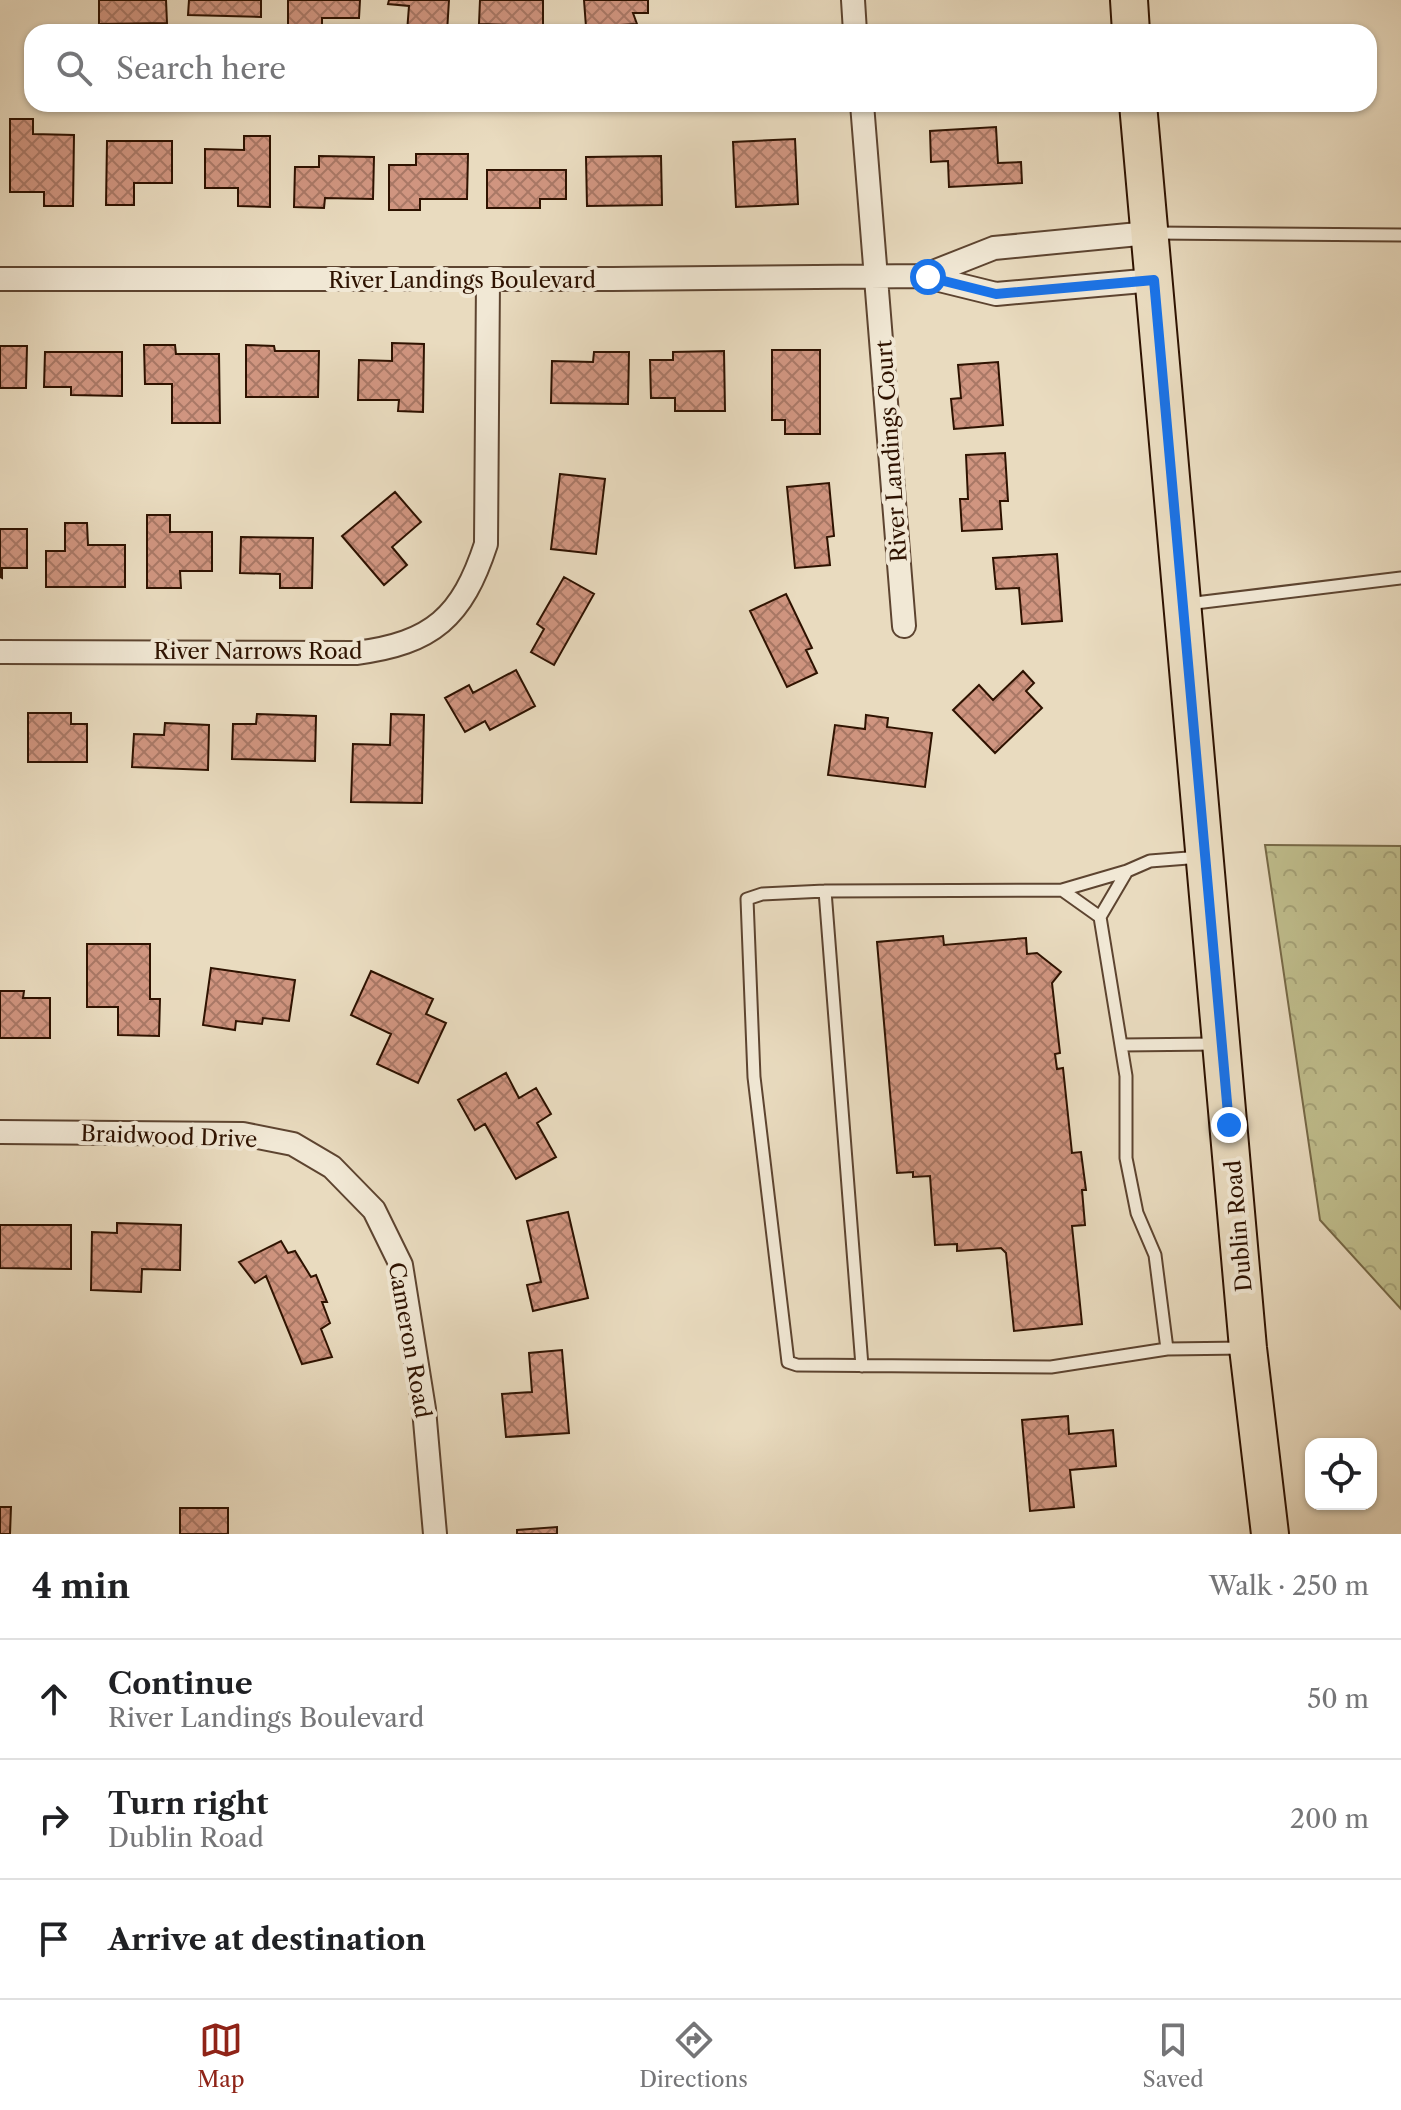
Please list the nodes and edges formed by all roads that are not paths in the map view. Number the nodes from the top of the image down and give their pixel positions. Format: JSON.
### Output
{"nodes":[{"id":1,"x":853,"y":0,"type":"edge"},
{"id":2,"x":1129,"y":0,"type":"edge"},
{"id":3,"x":854,"y":24,"type":"edge"},
{"id":4,"x":1130,"y":24,"type":"edge"},
{"id":5,"x":863,"y":112,"type":"edge"},
{"id":6,"x":1139,"y":112,"type":"edge"},
{"id":7,"x":1149,"y":233,"type":"junction"},
{"id":8,"x":1401,"y":235,"type":"edge"},
{"id":9,"x":923,"y":276,"type":"junction"},
{"id":10,"x":877,"y":277,"type":"junction"},
{"id":11,"x":0,"y":279,"type":"edge"},
{"id":12,"x":488,"y":280,"type":"junction"},
{"id":13,"x":1154,"y":280,"type":"junction"},
{"id":14,"x":1401,"y":578,"type":"edge"},
{"id":15,"x":1182,"y":604,"type":"junction"},
{"id":16,"x":904,"y":626,"type":"dead end"},
{"id":17,"x":0,"y":652,"type":"edge"},
{"id":18,"x":1204,"y":857,"type":"junction"},
{"id":19,"x":1127,"y":871,"type":"junction"},
{"id":20,"x":1062,"y":890,"type":"junction"},
{"id":21,"x":825,"y":891,"type":"junction"},
{"id":22,"x":1100,"y":917,"type":"junction"},
{"id":23,"x":1221,"y":1044,"type":"junction"},
{"id":24,"x":1121,"y":1045,"type":"junction"},
{"id":25,"x":0,"y":1132,"type":"edge"},
{"id":26,"x":332,"y":1167,"type":"joint"},
{"id":27,"x":1248,"y":1348,"type":"junction"},
{"id":28,"x":1167,"y":1349,"type":"junction"},
{"id":29,"x":862,"y":1366,"type":"junction"},
{"id":30,"x":435,"y":1534,"type":"edge"},
{"id":31,"x":1270,"y":1534,"type":"edge"}],
"edges":[{"from":1,"to":3,"type":"street"},
{"from":2,"to":4,"type":"main road"},
{"from":5,"to":10,"type":"street","name":"River Landings Court"},
{"from":6,"to":7,"type":"main road","name":"Dublin Road"},
{"from":7,"to":8,"type":"lane"},
{"from":7,"to":9,"type":"street","name":"River Landings Boulevard"},
{"from":7,"to":13,"type":"main road","name":"Dublin Road"},
{"from":9,"to":10,"type":"street","name":"River Landings Boulevard"},
{"from":9,"to":13,"type":"street","name":"River Landings Boulevard"},
{"from":10,"to":12,"type":"street","name":"River Landings Boulevard"},
{"from":10,"to":16,"type":"street","name":"River Landings Court"},
{"from":11,"to":12,"type":"street","name":"River Landings Boulevard"},
{"from":12,"to":17,"type":"street","name":"River Narrows Road"},
{"from":13,"to":15,"type":"main road","name":"Dublin Road"},
{"from":14,"to":15,"type":"lane"},
{"from":15,"to":18,"type":"main road","name":"Dublin Road"},
{"from":18,"to":19,"type":"lane"},
{"from":18,"to":23,"type":"main road","name":"Dublin Road"},
{"from":19,"to":20,"type":"lane"},
{"from":19,"to":22,"type":"lane"},
{"from":20,"to":21,"type":"lane"},
{"from":20,"to":22,"type":"lane"},
{"from":21,"to":29,"type":"lane"},
{"from":21,"to":29,"type":"lane"},
{"from":22,"to":24,"type":"lane"},
{"from":23,"to":24,"type":"lane"},
{"from":23,"to":27,"type":"main road","name":"Dublin Road"},
{"from":24,"to":28,"type":"lane"},
{"from":25,"to":26,"type":"street","name":"Braidwood Drive"},
{"from":26,"to":30,"type":"street","name":"Cameron Road"},
{"from":27,"to":28,"type":"lane"},
{"from":27,"to":31,"type":"main road","name":"Dublin Road"},
{"from":28,"to":29,"type":"lane"}]}
